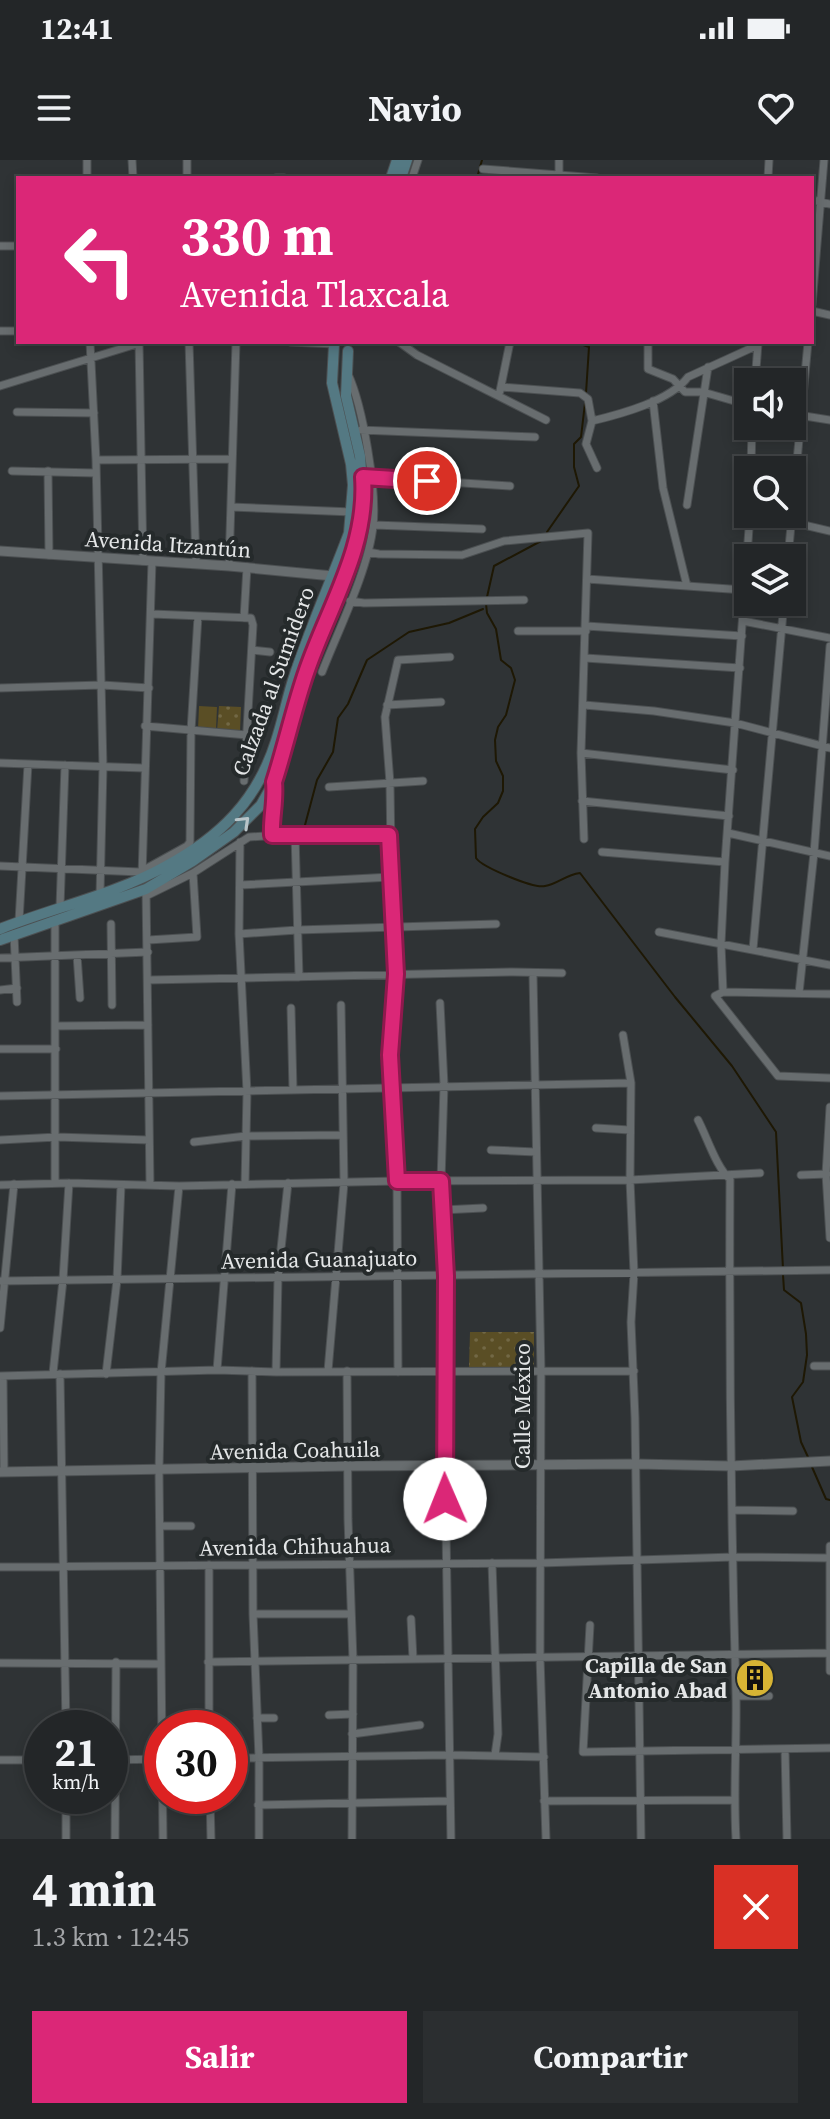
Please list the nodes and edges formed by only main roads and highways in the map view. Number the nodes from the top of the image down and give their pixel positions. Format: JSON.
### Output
{"nodes":[{"id":1,"x":335,"y":344,"type":"edge"},
{"id":2,"x":335,"y":344,"type":"edge"},
{"id":3,"x":349,"y":345,"type":"edge"},
{"id":4,"x":0,"y":929,"type":"edge"},
{"id":5,"x":0,"y":940,"type":"edge"}],
"edges":[{"from":1,"to":3,"type":"main road"},
{"from":2,"to":4,"type":"main road","name":"Calzada al Sumidero"},
{"from":5,"to":3,"type":"main road","name":"Calzada al Sumidero","one_way":true}]}
